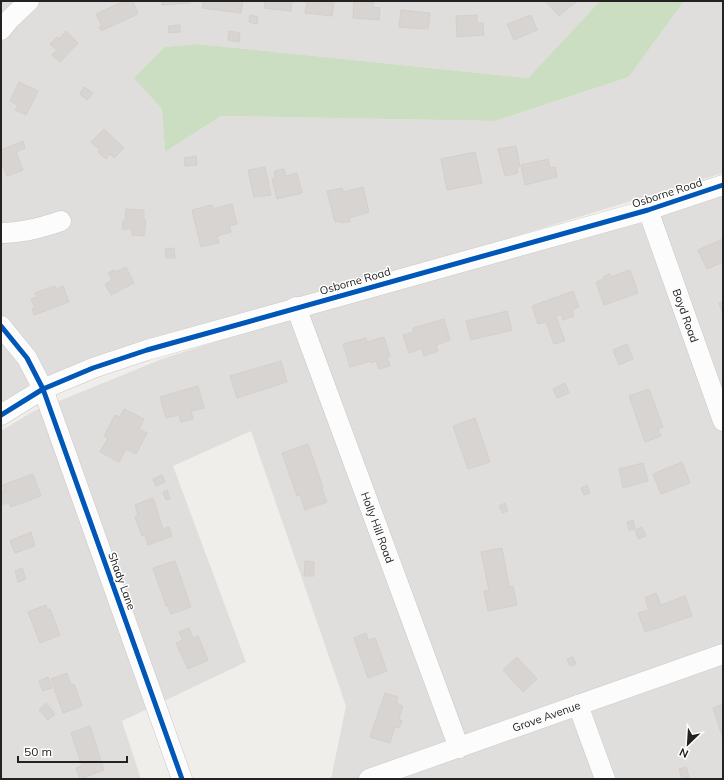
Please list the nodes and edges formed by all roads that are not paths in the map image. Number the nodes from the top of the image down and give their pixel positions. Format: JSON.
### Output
{"nodes":[{"id":1,"x":29,"y":1,"type":"edge"},
{"id":2,"x":1,"y":30,"type":"edge"},
{"id":3,"x":723,"y":185,"type":"edge"},
{"id":4,"x":648,"y":210,"type":"junction"},
{"id":5,"x":61,"y":221,"type":"dead end"},
{"id":6,"x":1,"y":233,"type":"edge"},
{"id":7,"x":296,"y":307,"type":"junction"},
{"id":8,"x":1,"y":326,"type":"edge"},
{"id":9,"x":43,"y":389,"type":"junction"},
{"id":10,"x":1,"y":415,"type":"edge"},
{"id":11,"x":723,"y":421,"type":"edge"},
{"id":12,"x":723,"y":654,"type":"edge"},
{"id":13,"x":578,"y":705,"type":"junction"},
{"id":14,"x":459,"y":748,"type":"junction"},
{"id":15,"x":182,"y":779,"type":"edge"},
{"id":16,"x":369,"y":779,"type":"edge"},
{"id":17,"x":604,"y":779,"type":"edge"}],
"edges":[{"from":1,"to":2,"type":"street"},
{"from":3,"to":4,"type":"street","name":"Osborne Road"},
{"from":4,"to":7,"type":"street","name":"Osborne Road"},
{"from":4,"to":11,"type":"street","name":"Boyd Road"},
{"from":5,"to":6,"type":"street"},
{"from":7,"to":9,"type":"street","name":"Osborne Road"},
{"from":7,"to":14,"type":"street","name":"Holly Hill Road"},
{"from":8,"to":9,"type":"street","name":"Shady Lane"},
{"from":9,"to":10,"type":"street","name":"Osborne Road"},
{"from":9,"to":15,"type":"street","name":"Shady Lane"},
{"from":12,"to":13,"type":"street","name":"Grove Avenue"},
{"from":13,"to":14,"type":"street","name":"Grove Avenue"},
{"from":13,"to":17,"type":"street"},
{"from":14,"to":16,"type":"street","name":"Grove Avenue"}]}
